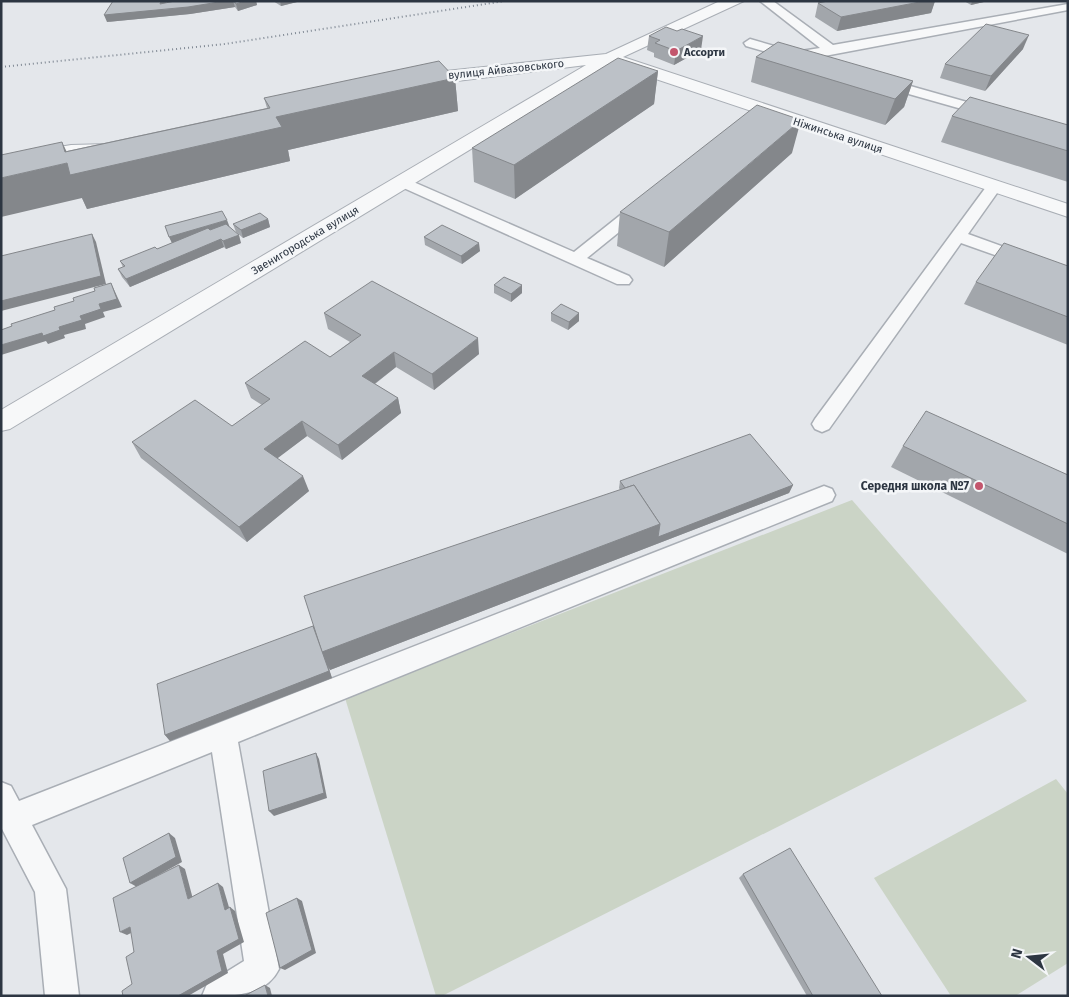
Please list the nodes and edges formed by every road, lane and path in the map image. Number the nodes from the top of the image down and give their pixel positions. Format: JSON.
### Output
{"nodes":[{"id":1,"x":737,"y":1,"type":"edge"},
{"id":2,"x":765,"y":1,"type":"edge"},
{"id":3,"x":1068,"y":6,"type":"edge"},
{"id":4,"x":750,"y":43,"type":"dead end"},
{"id":5,"x":831,"y":50,"type":"junction"},
{"id":6,"x":795,"y":56,"type":"junction"},
{"id":7,"x":609,"y":58,"type":"junction"},
{"id":8,"x":820,"y":64,"type":"edge"},
{"id":9,"x":866,"y":77,"type":"edge"},
{"id":10,"x":404,"y":84,"type":"edge"},
{"id":11,"x":1003,"y":117,"type":"edge"},
{"id":12,"x":123,"y":147,"type":"edge"},
{"id":13,"x":1,"y":163,"type":"edge"},
{"id":14,"x":402,"y":182,"type":"junction"},
{"id":15,"x":994,"y":186,"type":"junction"},
{"id":16,"x":660,"y":192,"type":"edge"},
{"id":17,"x":1068,"y":211,"type":"edge"},
{"id":18,"x":957,"y":236,"type":"junction"},
{"id":19,"x":575,"y":259,"type":"junction"},
{"id":20,"x":1068,"y":276,"type":"edge"},
{"id":21,"x":623,"y":280,"type":"dead end"},
{"id":22,"x":1,"y":422,"type":"edge"},
{"id":23,"x":822,"y":424,"type":"dead end"},
{"id":24,"x":824,"y":495,"type":"dead end"},
{"id":25,"x":223,"y":734,"type":"junction"},
{"id":26,"x":7,"y":807,"type":"edge"},
{"id":27,"x":62,"y":996,"type":"edge"},
{"id":28,"x":219,"y":996,"type":"edge"}],
"edges":[{"from":1,"to":7,"type":"street","name":"вулиця Айвазовського"},
{"from":2,"to":5,"type":"lane"},
{"from":3,"to":5,"type":"lane"},
{"from":4,"to":6,"type":"lane"},
{"from":5,"to":6,"type":"lane"},
{"from":6,"to":8,"type":"lane"},
{"from":7,"to":10,"type":"street","name":"вулиця Айвазовського"},
{"from":7,"to":14,"type":"street","name":"Звенигородська вулиця"},
{"from":7,"to":15,"type":"street","name":"Ніжинська вулиця"},
{"from":9,"to":11,"type":"lane"},
{"from":12,"to":13,"type":"street"},
{"from":14,"to":19,"type":"lane"},
{"from":14,"to":22,"type":"street","name":"Звенигородська вулиця"},
{"from":15,"to":17,"type":"street","name":"Ніжинська вулиця"},
{"from":15,"to":18,"type":"lane"},
{"from":16,"to":19,"type":"lane"},
{"from":18,"to":20,"type":"lane"},
{"from":18,"to":23,"type":"lane"},
{"from":19,"to":21,"type":"lane"},
{"from":24,"to":25,"type":"lane"},
{"from":25,"to":26,"type":"lane"},
{"from":25,"to":28,"type":"lane"},
{"from":26,"to":27,"type":"lane"}]}
